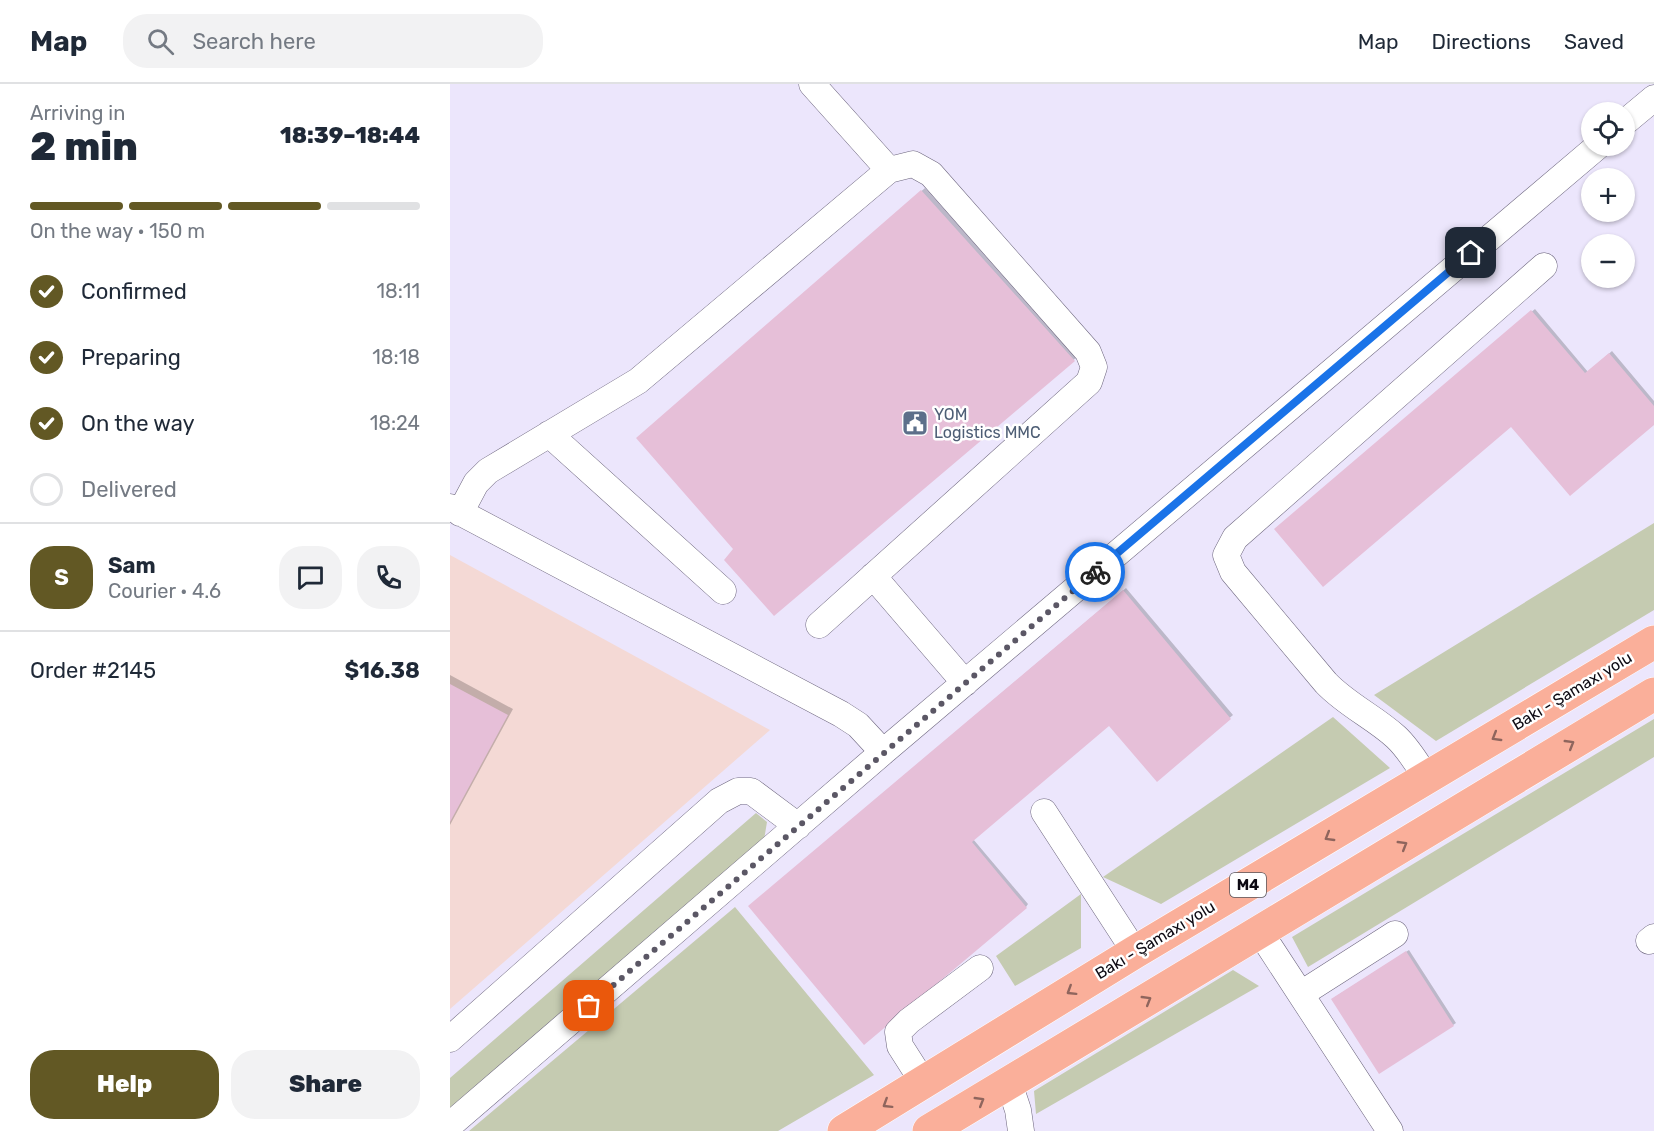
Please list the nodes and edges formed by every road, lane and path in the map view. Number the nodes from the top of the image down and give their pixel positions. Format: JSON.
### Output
{"nodes":[{"id":1,"x":812,"y":84,"type":"edge"},
{"id":2,"x":1654,"y":98,"type":"edge"},
{"id":3,"x":1635,"y":114,"type":"edge"},
{"id":4,"x":1586,"y":156,"type":"edge"},
{"id":5,"x":888,"y":170,"type":"junction"},
{"id":6,"x":1544,"y":266,"type":"dead end"},
{"id":7,"x":549,"y":434,"type":"junction"},
{"id":8,"x":455,"y":510,"type":"edge"},
{"id":9,"x":873,"y":576,"type":"junction"},
{"id":10,"x":723,"y":591,"type":"dead end"},
{"id":11,"x":819,"y":625,"type":"dead end"},
{"id":12,"x":1654,"y":642,"type":"edge"},
{"id":13,"x":965,"y":683,"type":"junction"},
{"id":14,"x":1654,"y":694,"type":"edge"},
{"id":15,"x":883,"y":752,"type":"junction"},
{"id":16,"x":1427,"y":779,"type":"junction"},
{"id":17,"x":1044,"y":812,"type":"dead end"},
{"id":18,"x":798,"y":826,"type":"junction"},
{"id":19,"x":1260,"y":932,"type":"junction"},
{"id":20,"x":1395,"y":934,"type":"dead end"},
{"id":21,"x":1135,"y":952,"type":"junction"},
{"id":22,"x":980,"y":968,"type":"dead end"},
{"id":23,"x":1301,"y":994,"type":"junction"},
{"id":24,"x":450,"y":1039,"type":"edge"},
{"id":25,"x":923,"y":1082,"type":"junction"},
{"id":26,"x":1009,"y":1083,"type":"junction"},
{"id":27,"x":450,"y":1125,"type":"edge"},
{"id":28,"x":844,"y":1131,"type":"edge"},
{"id":29,"x":929,"y":1131,"type":"edge"},
{"id":30,"x":1021,"y":1131,"type":"edge"},
{"id":31,"x":1390,"y":1131,"type":"edge"}],
"edges":[{"from":1,"to":5,"type":"lane"},
{"from":2,"to":3,"type":"lane"},
{"from":4,"to":13,"type":"lane"},
{"from":5,"to":7,"type":"lane"},
{"from":5,"to":9,"type":"lane"},
{"from":6,"to":16,"type":"lane"},
{"from":7,"to":8,"type":"lane"},
{"from":7,"to":10,"type":"lane"},
{"from":8,"to":15,"type":"lane"},
{"from":9,"to":11,"type":"lane"},
{"from":9,"to":13,"type":"lane"},
{"from":12,"to":16,"type":"highway","name":"Bakı - Şamaxı yolu","number":"M4","one_way":true},
{"from":13,"to":15,"type":"lane"},
{"from":19,"to":14,"type":"highway","one_way":true},
{"from":15,"to":18,"type":"lane"},
{"from":16,"to":21,"type":"highway","name":"Bakı - Şamaxı yolu","number":"M4","one_way":true},
{"from":17,"to":21,"type":"lane"},
{"from":18,"to":24,"type":"lane"},
{"from":18,"to":27,"type":"lane"},
{"from":19,"to":23,"type":"lane"},
{"from":26,"to":19,"type":"highway","one_way":true},
{"from":20,"to":23,"type":"lane"},
{"from":21,"to":25,"type":"highway","name":"Bakı - Şamaxı yolu","number":"M4","one_way":true},
{"from":22,"to":25,"type":"lane"},
{"from":23,"to":31,"type":"lane"},
{"from":25,"to":28,"type":"highway","name":"Bakı - Şamaxı yolu","number":"M4","one_way":true},
{"from":29,"to":26,"type":"highway","one_way":true},
{"from":26,"to":30,"type":"lane"}]}
